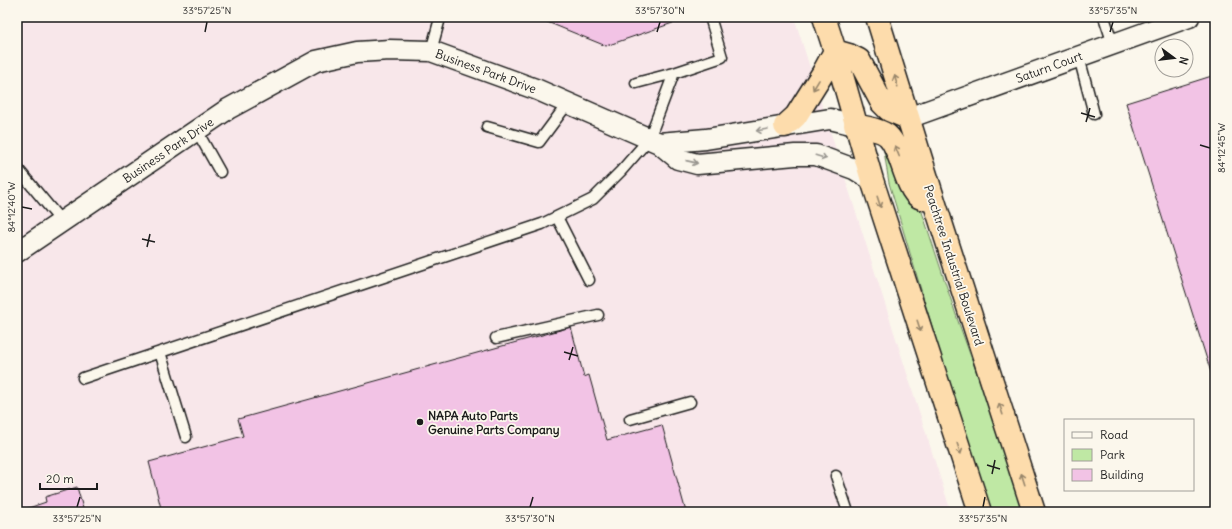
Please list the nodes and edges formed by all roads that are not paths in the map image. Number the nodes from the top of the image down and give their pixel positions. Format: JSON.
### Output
{"nodes":[{"id":1,"x":439,"y":17,"type":"edge"},
{"id":2,"x":710,"y":17,"type":"edge"},
{"id":3,"x":824,"y":17,"type":"edge"},
{"id":4,"x":877,"y":17,"type":"edge"},
{"id":5,"x":1104,"y":17,"type":"edge"},
{"id":6,"x":1189,"y":17,"type":"edge"},
{"id":7,"x":1113,"y":44,"type":"junction"},
{"id":8,"x":431,"y":51,"type":"junction"},
{"id":9,"x":835,"y":51,"type":"junction"},
{"id":10,"x":1079,"y":57,"type":"junction"},
{"id":11,"x":674,"y":73,"type":"junction"},
{"id":12,"x":636,"y":83,"type":"dead end"},
{"id":13,"x":568,"y":103,"type":"junction"},
{"id":14,"x":1094,"y":114,"type":"dead end"},
{"id":15,"x":908,"y":118,"type":"junction"},
{"id":16,"x":855,"y":125,"type":"junction"},
{"id":17,"x":784,"y":126,"type":"junction"},
{"id":18,"x":487,"y":127,"type":"dead end"},
{"id":19,"x":197,"y":130,"type":"junction"},
{"id":20,"x":654,"y":141,"type":"junction"},
{"id":21,"x":17,"y":168,"type":"edge"},
{"id":22,"x":220,"y":172,"type":"dead end"},
{"id":23,"x":872,"y":180,"type":"junction"},
{"id":24,"x":934,"y":201,"type":"junction"},
{"id":25,"x":557,"y":217,"type":"junction"},
{"id":26,"x":61,"y":221,"type":"junction"},
{"id":27,"x":17,"y":252,"type":"edge"},
{"id":28,"x":589,"y":280,"type":"dead end"},
{"id":29,"x":598,"y":315,"type":"dead end"},
{"id":30,"x":496,"y":338,"type":"dead end"},
{"id":31,"x":160,"y":352,"type":"junction"},
{"id":32,"x":83,"y":378,"type":"dead end"},
{"id":33,"x":690,"y":402,"type":"dead end"},
{"id":34,"x":630,"y":419,"type":"dead end"},
{"id":35,"x":186,"y":437,"type":"dead end"},
{"id":36,"x":836,"y":476,"type":"dead end"},
{"id":37,"x":848,"y":512,"type":"edge"},
{"id":38,"x":980,"y":512,"type":"edge"},
{"id":39,"x":1034,"y":512,"type":"edge"}],
"edges":[{"from":1,"to":8,"type":"lane"},
{"from":2,"to":11,"type":"lane"},
{"from":3,"to":9,"type":"highway"},
{"from":15,"to":4,"type":"highway","name":"Peachtree Industrial Boulevard","one_way":true},
{"from":5,"to":7,"type":"lane"},
{"from":6,"to":7,"type":"street","name":"Saturn Court"},
{"from":7,"to":10,"type":"street","name":"Saturn Court"},
{"from":8,"to":13,"type":"street","name":"Business Park Drive"},
{"from":8,"to":19,"type":"street","name":"Business Park Drive"},
{"from":9,"to":15,"type":"highway"},
{"from":9,"to":16,"type":"highway"},
{"from":9,"to":17,"type":"highway","one_way":true},
{"from":10,"to":14,"type":"lane"},
{"from":10,"to":15,"type":"street","name":"Saturn Court"},
{"from":11,"to":12,"type":"lane"},
{"from":11,"to":20,"type":"lane"},
{"from":13,"to":18,"type":"lane"},
{"from":13,"to":20,"type":"street","name":"Business Park Drive"},
{"from":15,"to":24,"type":"highway","name":"Peachtree Industrial Boulevard"},
{"from":16,"to":17,"type":"street","name":"Business Park Drive"},
{"from":16,"to":23,"type":"highway"},
{"from":24,"to":16,"type":"highway","one_way":true},
{"from":17,"to":20,"type":"street","name":"Business Park Drive","one_way":true},
{"from":19,"to":22,"type":"lane"},
{"from":19,"to":26,"type":"street","name":"Business Park Drive"},
{"from":20,"to":23,"type":"street","one_way":true},
{"from":20,"to":25,"type":"lane"},
{"from":21,"to":26,"type":"lane"},
{"from":23,"to":38,"type":"highway","one_way":true},
{"from":39,"to":24,"type":"highway","name":"Peachtree Industrial Boulevard","one_way":true},
{"from":25,"to":28,"type":"lane"},
{"from":25,"to":31,"type":"lane"},
{"from":26,"to":27,"type":"street","name":"Business Park Drive"},
{"from":29,"to":30,"type":"lane"},
{"from":31,"to":32,"type":"lane"},
{"from":31,"to":35,"type":"lane"},
{"from":33,"to":34,"type":"lane"},
{"from":36,"to":37,"type":"lane"}]}
